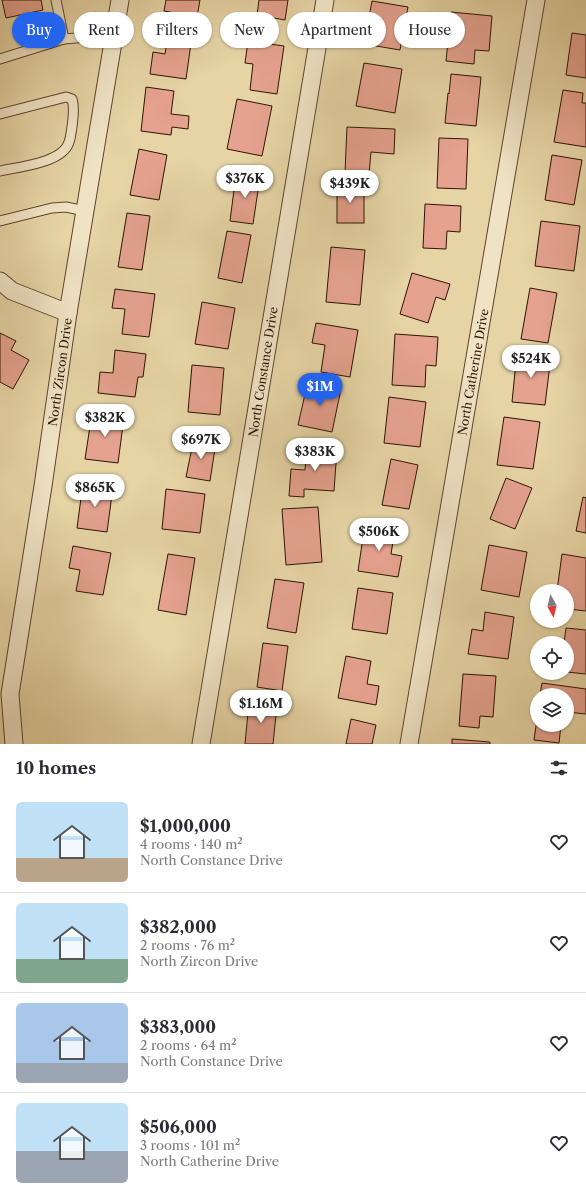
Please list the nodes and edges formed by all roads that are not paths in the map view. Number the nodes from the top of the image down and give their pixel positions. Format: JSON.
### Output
{"nodes":[{"id":1,"x":56,"y":0,"type":"edge"},
{"id":2,"x":120,"y":0,"type":"edge"},
{"id":3,"x":325,"y":0,"type":"edge"},
{"id":4,"x":536,"y":0,"type":"edge"},
{"id":5,"x":58,"y":12,"type":"edge"},
{"id":6,"x":118,"y":12,"type":"edge"},
{"id":7,"x":35,"y":48,"type":"edge"},
{"id":8,"x":112,"y":48,"type":"edge"},
{"id":9,"x":0,"y":59,"type":"edge"},
{"id":10,"x":0,"y":114,"type":"edge"},
{"id":11,"x":0,"y":171,"type":"edge"},
{"id":12,"x":85,"y":210,"type":"junction"},
{"id":13,"x":0,"y":221,"type":"edge"},
{"id":14,"x":0,"y":281,"type":"edge"},
{"id":15,"x":68,"y":313,"type":"junction"},
{"id":16,"x":14,"y":744,"type":"edge"},
{"id":17,"x":201,"y":744,"type":"edge"},
{"id":18,"x":409,"y":744,"type":"edge"}],
"edges":[{"from":1,"to":5,"type":"lane"},
{"from":2,"to":6,"type":"street","name":"North Zircon Drive"},
{"from":3,"to":17,"type":"street","name":"North Constance Drive"},
{"from":4,"to":18,"type":"street","name":"North Catherine Drive"},
{"from":7,"to":9,"type":"lane"},
{"from":8,"to":12,"type":"street","name":"North Zircon Drive"},
{"from":10,"to":11,"type":"lane"},
{"from":12,"to":13,"type":"lane"},
{"from":12,"to":15,"type":"street","name":"North Zircon Drive"},
{"from":14,"to":15,"type":"street"},
{"from":15,"to":16,"type":"street","name":"North Zircon Drive"}]}
